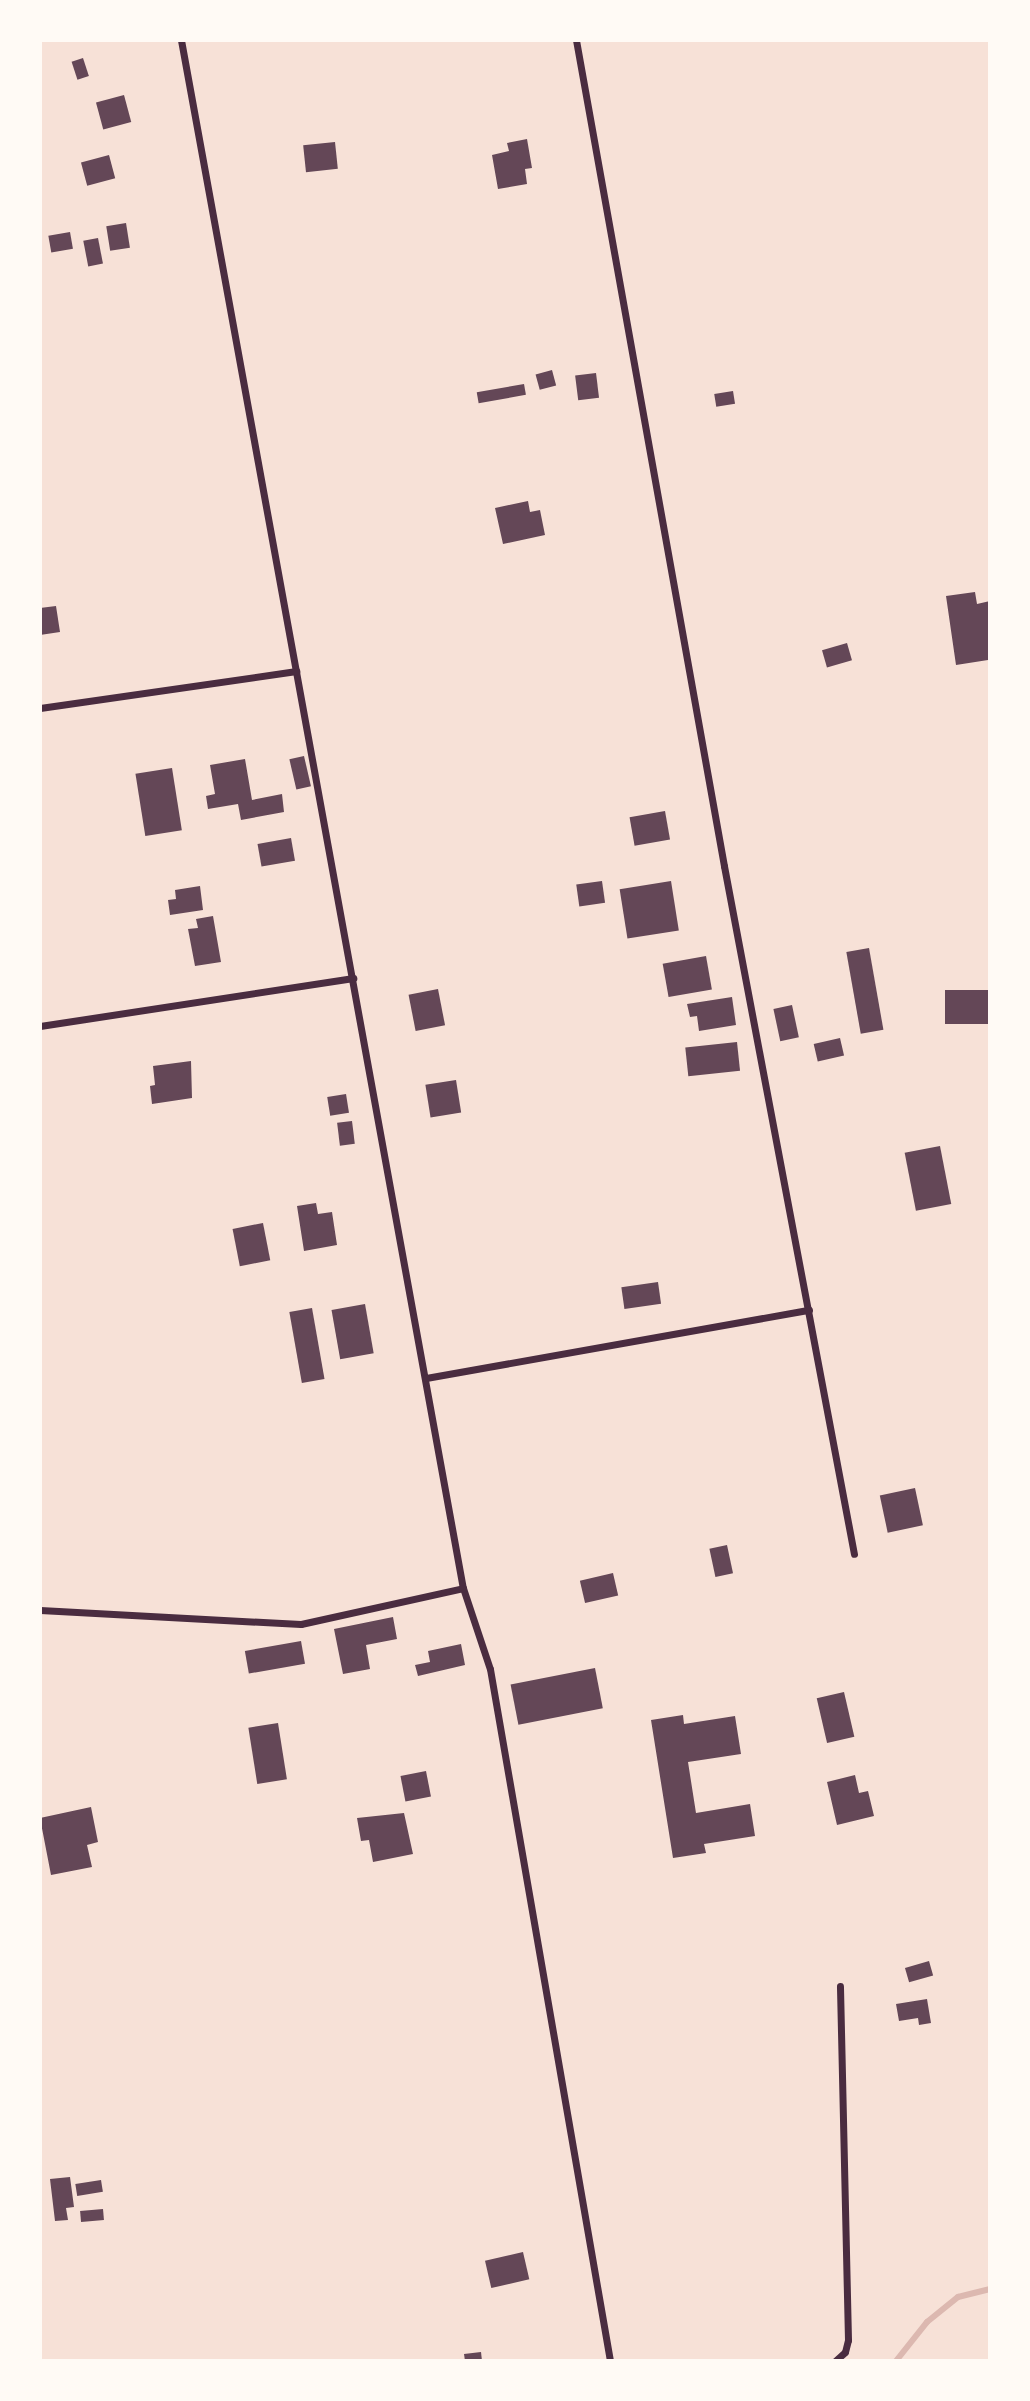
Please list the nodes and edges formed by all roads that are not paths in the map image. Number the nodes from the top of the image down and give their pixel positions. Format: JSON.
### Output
{"nodes":[{"id":1,"x":181,"y":40,"type":"edge"},
{"id":2,"x":576,"y":40,"type":"edge"},
{"id":3,"x":296,"y":671,"type":"junction"},
{"id":4,"x":40,"y":708,"type":"edge"},
{"id":5,"x":353,"y":978,"type":"junction"},
{"id":6,"x":40,"y":1026,"type":"edge"},
{"id":7,"x":809,"y":1310,"type":"junction"},
{"id":8,"x":426,"y":1378,"type":"junction"},
{"id":9,"x":854,"y":1554,"type":"dead end"},
{"id":10,"x":463,"y":1588,"type":"junction"},
{"id":11,"x":40,"y":1610,"type":"edge"},
{"id":12,"x":840,"y":1986,"type":"dead end"},
{"id":13,"x":610,"y":2361,"type":"edge"},
{"id":14,"x":835,"y":2361,"type":"edge"}],
"edges":[{"from":1,"to":3,"type":"street"},
{"from":2,"to":7,"type":"street"},
{"from":3,"to":4,"type":"street"},
{"from":3,"to":5,"type":"street"},
{"from":5,"to":6,"type":"street"},
{"from":5,"to":8,"type":"street"},
{"from":7,"to":8,"type":"street"},
{"from":7,"to":9,"type":"street"},
{"from":8,"to":10,"type":"street"},
{"from":10,"to":11,"type":"street"},
{"from":10,"to":13,"type":"street"},
{"from":12,"to":14,"type":"street"}]}
